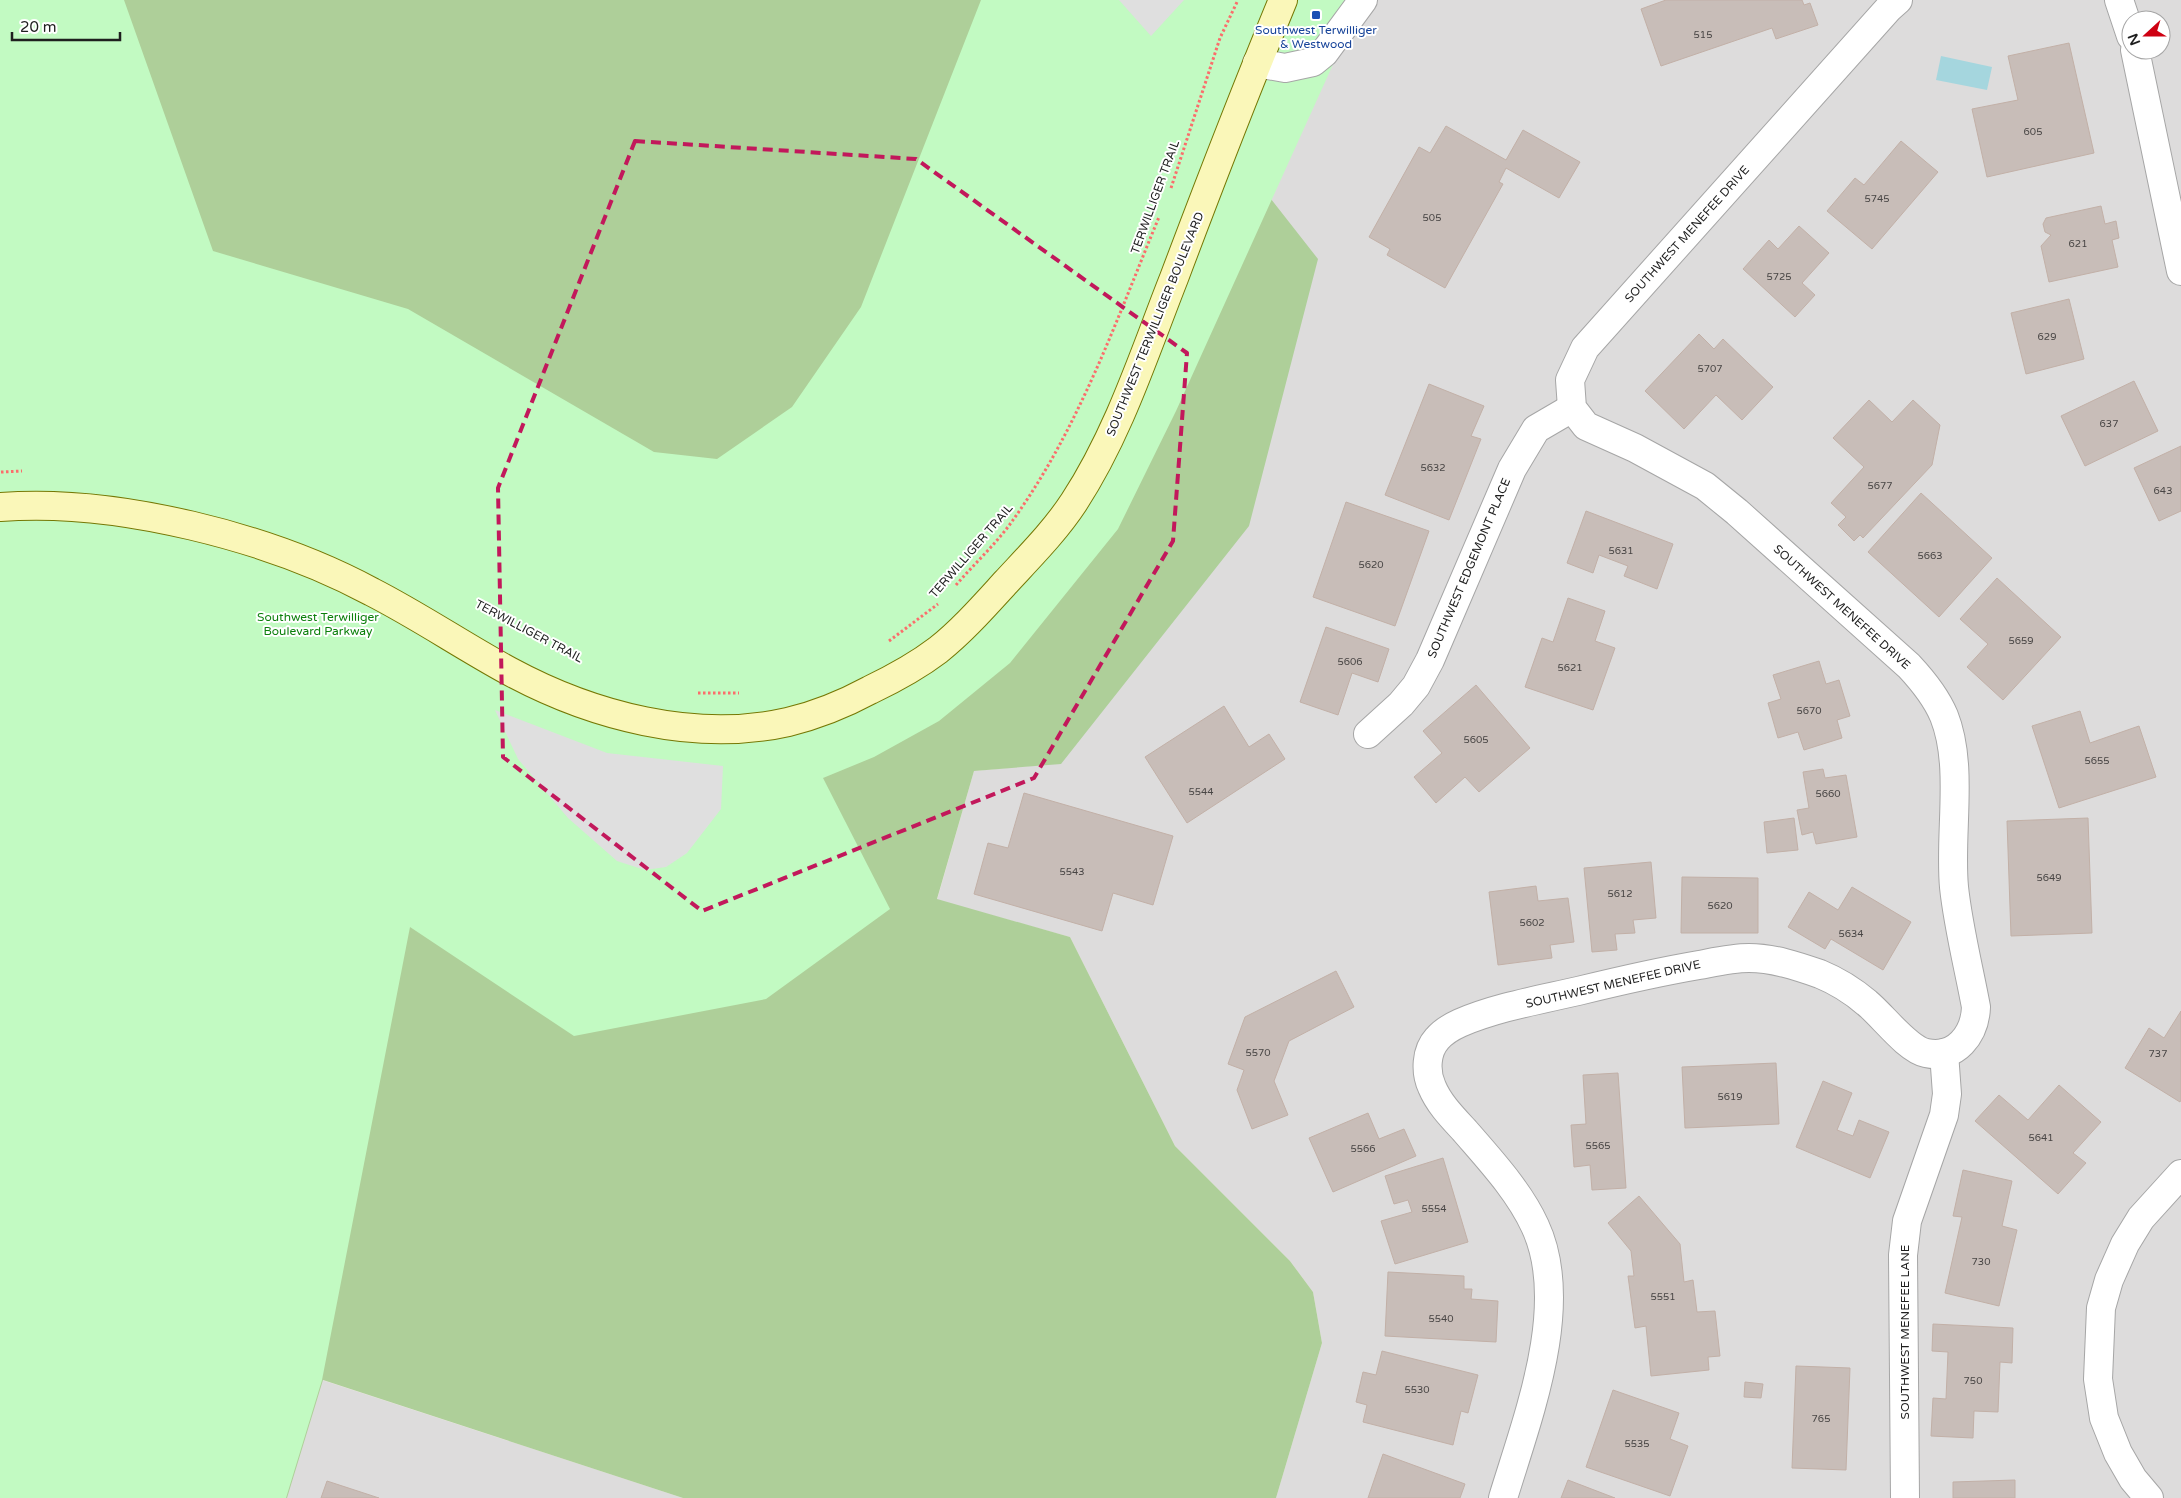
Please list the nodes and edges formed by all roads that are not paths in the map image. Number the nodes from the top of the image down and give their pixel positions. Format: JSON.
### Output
{"nodes":[{"id":1,"x":1283,"y":0,"type":"edge"},
{"id":2,"x":1363,"y":0,"type":"edge"},
{"id":3,"x":1898,"y":0,"type":"edge"},
{"id":4,"x":2137,"y":60,"type":"edge"},
{"id":5,"x":1258,"y":63,"type":"junction"},
{"id":6,"x":2181,"y":271,"type":"edge"},
{"id":7,"x":1572,"y":408,"type":"junction"},
{"id":8,"x":0,"y":508,"type":"edge"},
{"id":9,"x":1368,"y":734,"type":"dead end"},
{"id":10,"x":1944,"y":1053,"type":"junction"},
{"id":11,"x":2181,"y":1174,"type":"edge"},
{"id":12,"x":1503,"y":1498,"type":"edge"},
{"id":13,"x":1905,"y":1498,"type":"edge"},
{"id":14,"x":2148,"y":1498,"type":"edge"}],
"edges":[{"from":1,"to":5,"type":"main road","name":"SOUTHWEST TERWILLIGER BOULEVARD"},
{"from":2,"to":5,"type":"street"},
{"from":3,"to":7,"type":"street","name":"SOUTHWEST MENEFEE DRIVE"},
{"from":4,"to":6,"type":"street"},
{"from":5,"to":8,"type":"main road","name":"SOUTHWEST TERWILLIGER BOULEVARD"},
{"from":7,"to":9,"type":"street","name":"SOUTHWEST EDGEMONT PLACE"},
{"from":7,"to":10,"type":"street","name":"SOUTHWEST MENEFEE DRIVE"},
{"from":10,"to":12,"type":"street","name":"SOUTHWEST MENEFEE DRIVE"},
{"from":10,"to":13,"type":"street","name":"SOUTHWEST MENEFEE LANE"},
{"from":11,"to":14,"type":"street"}]}
